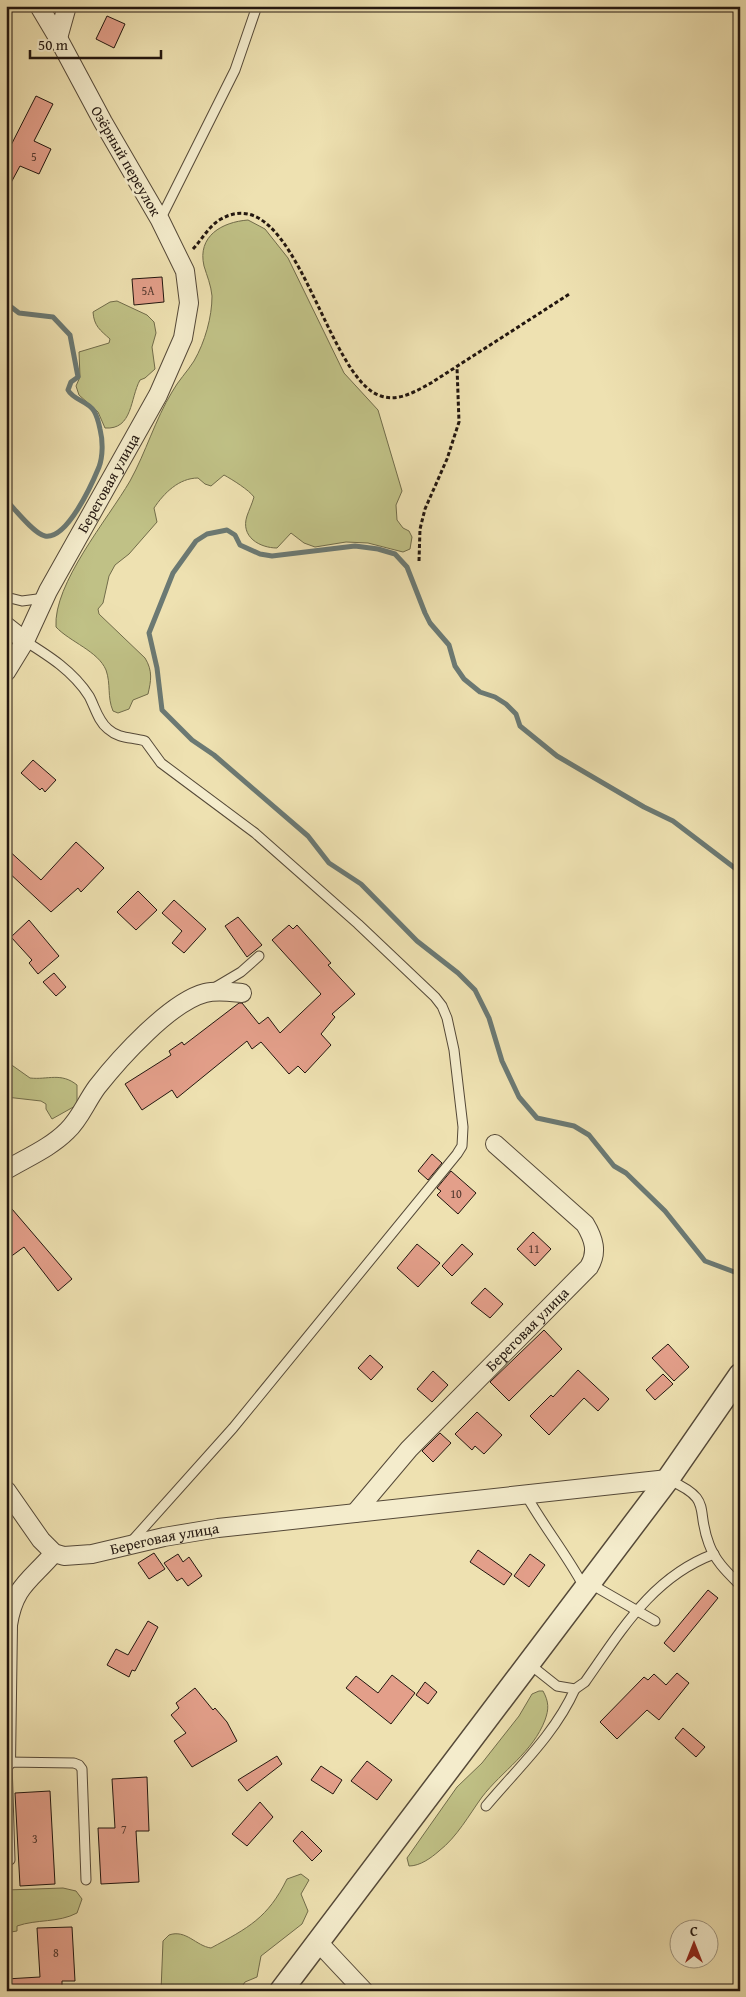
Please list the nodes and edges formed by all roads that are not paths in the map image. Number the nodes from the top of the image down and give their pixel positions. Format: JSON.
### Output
{"nodes":[{"id":1,"x":39,"y":6,"type":"edge"},
{"id":2,"x":67,"y":6,"type":"edge"},
{"id":3,"x":257,"y":6,"type":"edge"},
{"id":4,"x":58,"y":38,"type":"junction"},
{"id":5,"x":160,"y":220,"type":"junction"},
{"id":6,"x":188,"y":287,"type":"joint"},
{"id":7,"x":6,"y":597,"type":"edge"},
{"id":8,"x":44,"y":598,"type":"junction"},
{"id":9,"x":6,"y":626,"type":"edge"},
{"id":10,"x":24,"y":641,"type":"junction"},
{"id":11,"x":6,"y":672,"type":"edge"},
{"id":12,"x":259,"y":956,"type":"dead end"},
{"id":13,"x":242,"y":993,"type":"dead end"},
{"id":14,"x":203,"y":994,"type":"junction"},
{"id":15,"x":496,"y":1144,"type":"dead end"},
{"id":16,"x":6,"y":1170,"type":"edge"},
{"id":17,"x":740,"y":1375,"type":"edge"},
{"id":18,"x":668,"y":1479,"type":"junction"},
{"id":19,"x":6,"y":1490,"type":"edge"},
{"id":20,"x":526,"y":1495,"type":"junction"},
{"id":21,"x":355,"y":1514,"type":"junction"},
{"id":22,"x":129,"y":1545,"type":"junction"},
{"id":23,"x":54,"y":1553,"type":"junction"},
{"id":24,"x":714,"y":1554,"type":"junction"},
{"id":25,"x":740,"y":1585,"type":"edge"},
{"id":26,"x":587,"y":1586,"type":"junction"},
{"id":27,"x":635,"y":1610,"type":"junction"},
{"id":28,"x":655,"y":1621,"type":"dead end"},
{"id":29,"x":528,"y":1663,"type":"junction"},
{"id":30,"x":575,"y":1689,"type":"junction"},
{"id":31,"x":7,"y":1762,"type":"edge"},
{"id":32,"x":486,"y":1806,"type":"dead end"},
{"id":33,"x":10,"y":1860,"type":"dead end"},
{"id":34,"x":86,"y":1880,"type":"dead end"},
{"id":35,"x":318,"y":1942,"type":"junction"},
{"id":36,"x":281,"y":1991,"type":"edge"},
{"id":37,"x":364,"y":1991,"type":"edge"}],
"edges":[{"from":1,"to":4,"type":"street","name":"Озёрный переулок"},
{"from":2,"to":4,"type":"street"},
{"from":3,"to":5,"type":"lane"},
{"from":4,"to":5,"type":"street","name":"Озёрный переулок"},
{"from":5,"to":6,"type":"street","name":"Озёрный переулок"},
{"from":6,"to":8,"type":"street","name":"Береговая улица"},
{"from":7,"to":8,"type":"lane"},
{"from":8,"to":10,"type":"street","name":"Береговая улица"},
{"from":9,"to":10,"type":"street"},
{"from":10,"to":11,"type":"street","name":"Береговая улица"},
{"from":10,"to":22,"type":"lane"},
{"from":12,"to":14,"type":"lane"},
{"from":13,"to":14,"type":"street"},
{"from":14,"to":16,"type":"street"},
{"from":15,"to":21,"type":"street","name":"Береговая улица"},
{"from":17,"to":18,"type":"street"},
{"from":18,"to":20,"type":"street","name":"Береговая улица"},
{"from":18,"to":24,"type":"lane"},
{"from":18,"to":26,"type":"street"},
{"from":19,"to":23,"type":"street"},
{"from":20,"to":21,"type":"street","name":"Береговая улица"},
{"from":20,"to":26,"type":"lane"},
{"from":21,"to":22,"type":"street","name":"Береговая улица"},
{"from":22,"to":23,"type":"street","name":"Береговая улица"},
{"from":23,"to":31,"type":"street"},
{"from":24,"to":25,"type":"lane"},
{"from":24,"to":27,"type":"lane"},
{"from":26,"to":27,"type":"lane"},
{"from":26,"to":29,"type":"street"},
{"from":27,"to":28,"type":"lane"},
{"from":27,"to":30,"type":"lane"},
{"from":29,"to":30,"type":"lane"},
{"from":29,"to":35,"type":"street"},
{"from":30,"to":32,"type":"lane"},
{"from":31,"to":33,"type":"lane"},
{"from":31,"to":34,"type":"lane"},
{"from":35,"to":36,"type":"street"},
{"from":35,"to":37,"type":"street"}]}
